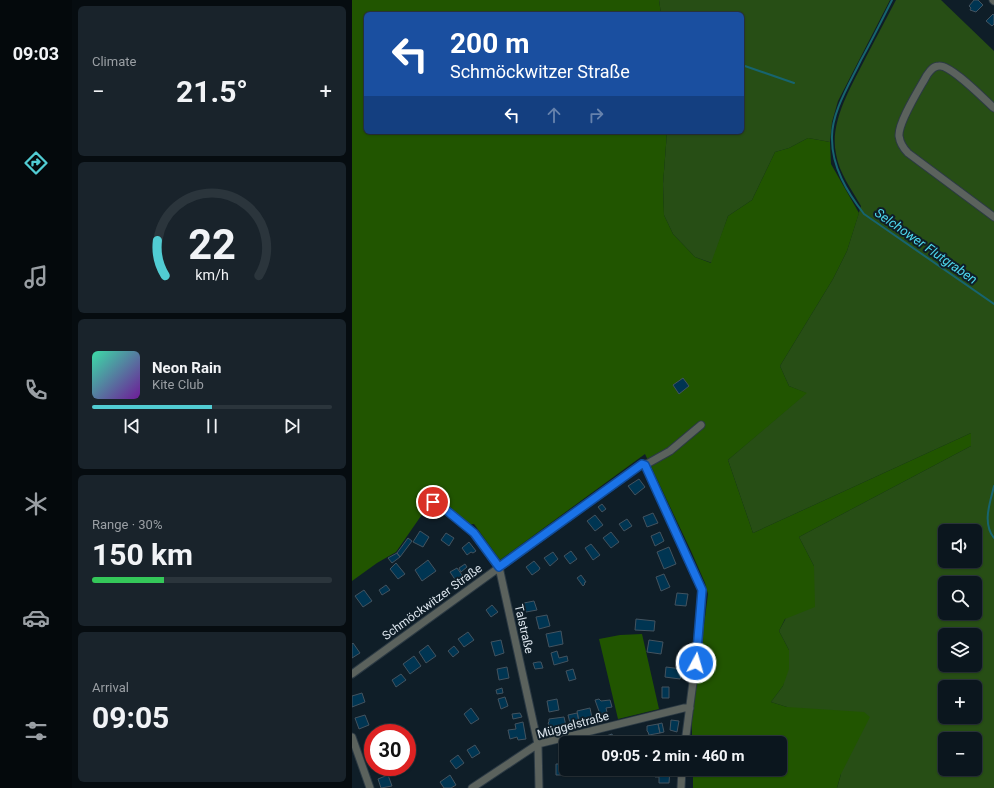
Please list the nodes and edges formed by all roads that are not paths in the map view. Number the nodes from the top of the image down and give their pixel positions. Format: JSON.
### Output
{"nodes":[{"id":1,"x":994,"y":108,"type":"edge"},
{"id":2,"x":994,"y":217,"type":"edge"},
{"id":3,"x":701,"y":425,"type":"dead end"},
{"id":4,"x":645,"y":465,"type":"junction"},
{"id":5,"x":433,"y":502,"type":"dead end"},
{"id":6,"x":499,"y":567,"type":"junction"},
{"id":7,"x":352,"y":674,"type":"edge"},
{"id":8,"x":690,"y":708,"type":"junction"},
{"id":9,"x":686,"y":736,"type":"edge"},
{"id":10,"x":352,"y":737,"type":"edge"},
{"id":11,"x":538,"y":744,"type":"junction"},
{"id":12,"x":682,"y":776,"type":"edge"},
{"id":13,"x":370,"y":788,"type":"edge"},
{"id":14,"x":472,"y":788,"type":"edge"},
{"id":15,"x":539,"y":788,"type":"edge"},
{"id":16,"x":681,"y":788,"type":"edge"}],
"edges":[{"from":1,"to":2,"type":"street"},
{"from":3,"to":4,"type":"street","name":"Schmöckwitzer Straße"},
{"from":4,"to":6,"type":"street","name":"Schmöckwitzer Straße"},
{"from":4,"to":8,"type":"street"},
{"from":5,"to":6,"type":"street","name":"Talstraße"},
{"from":6,"to":7,"type":"street","name":"Schmöckwitzer Straße"},
{"from":6,"to":11,"type":"street","name":"Talstraße"},
{"from":8,"to":9,"type":"street"},
{"from":8,"to":11,"type":"street","name":"Müggelstraße"},
{"from":10,"to":13,"type":"street"},
{"from":11,"to":14,"type":"street","name":"Müggelstraße"},
{"from":11,"to":15,"type":"street","name":"Talstraße"},
{"from":12,"to":16,"type":"street"}]}
